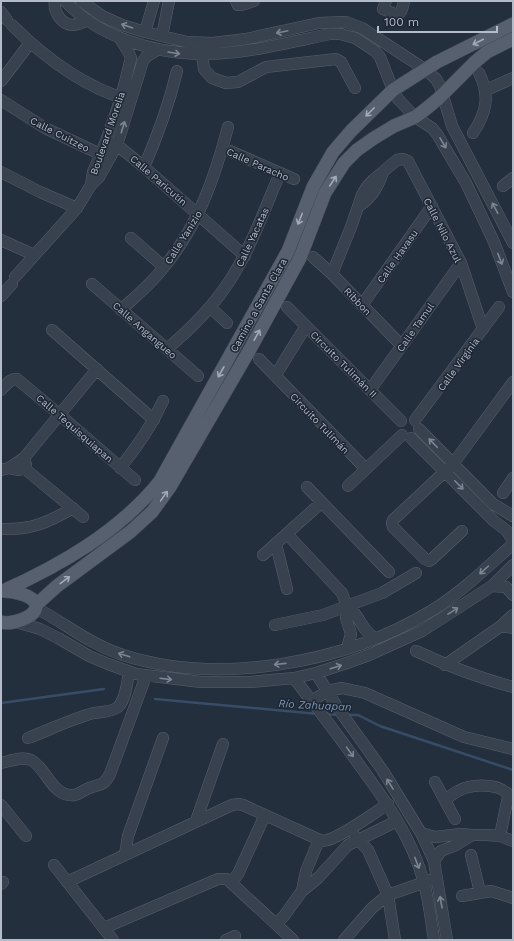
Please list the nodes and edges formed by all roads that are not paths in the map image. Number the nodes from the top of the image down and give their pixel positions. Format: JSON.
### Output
{"nodes":[{"id":1,"x":55,"y":1,"type":"edge"},
{"id":2,"x":81,"y":1,"type":"edge"},
{"id":3,"x":154,"y":1,"type":"edge"},
{"id":4,"x":169,"y":1,"type":"edge"},
{"id":5,"x":236,"y":1,"type":"edge"},
{"id":6,"x":254,"y":1,"type":"edge"},
{"id":7,"x":386,"y":1,"type":"edge"},
{"id":8,"x":404,"y":1,"type":"edge"},
{"id":9,"x":67,"y":2,"type":"edge"},
{"id":10,"x":6,"y":19,"type":"edge"},
{"id":11,"x":88,"y":20,"type":"junction"},
{"id":12,"x":334,"y":22,"type":"junction"},
{"id":13,"x":513,"y":24,"type":"edge"},
{"id":14,"x":302,"y":27,"type":"junction"},
{"id":15,"x":362,"y":28,"type":"junction"},
{"id":16,"x":145,"y":32,"type":"junction"},
{"id":17,"x":335,"y":34,"type":"junction"},
{"id":18,"x":162,"y":36,"type":"junction"},
{"id":19,"x":119,"y":37,"type":"junction"},
{"id":20,"x":355,"y":38,"type":"junction"},
{"id":21,"x":306,"y":39,"type":"junction"},
{"id":22,"x":513,"y":39,"type":"edge"},
{"id":23,"x":30,"y":43,"type":"junction"},
{"id":24,"x":201,"y":43,"type":"junction"},
{"id":25,"x":386,"y":44,"type":"junction"},
{"id":26,"x":157,"y":50,"type":"junction"},
{"id":27,"x":375,"y":51,"type":"junction"},
{"id":28,"x":202,"y":55,"type":"junction"},
{"id":29,"x":131,"y":58,"type":"junction"},
{"id":30,"x":143,"y":61,"type":"junction"},
{"id":31,"x":426,"y":70,"type":"junction"},
{"id":32,"x":177,"y":71,"type":"dead end"},
{"id":33,"x":479,"y":73,"type":"dead end"},
{"id":34,"x":513,"y":78,"type":"edge"},
{"id":35,"x":1,"y":81,"type":"edge"},
{"id":36,"x":355,"y":88,"type":"dead end"},
{"id":37,"x":392,"y":90,"type":"junction"},
{"id":38,"x":486,"y":90,"type":"junction"},
{"id":39,"x":443,"y":94,"type":"junction"},
{"id":40,"x":126,"y":99,"type":"junction"},
{"id":41,"x":1,"y":100,"type":"edge"},
{"id":42,"x":415,"y":117,"type":"junction"},
{"id":43,"x":228,"y":127,"type":"dead end"},
{"id":44,"x":473,"y":133,"type":"dead end"},
{"id":45,"x":106,"y":141,"type":"junction"},
{"id":46,"x":117,"y":145,"type":"junction"},
{"id":47,"x":223,"y":148,"type":"junction"},
{"id":48,"x":100,"y":154,"type":"junction"},
{"id":49,"x":144,"y":167,"type":"junction"},
{"id":50,"x":1,"y":172,"type":"edge"},
{"id":51,"x":280,"y":173,"type":"junction"},
{"id":52,"x":513,"y":178,"type":"edge"},
{"id":53,"x":294,"y":179,"type":"dead end"},
{"id":54,"x":91,"y":185,"type":"junction"},
{"id":55,"x":503,"y":186,"type":"dead end"},
{"id":56,"x":432,"y":206,"type":"junction"},
{"id":57,"x":78,"y":208,"type":"junction"},
{"id":58,"x":198,"y":214,"type":"junction"},
{"id":59,"x":131,"y":238,"type":"dead end"},
{"id":60,"x":1,"y":240,"type":"edge"},
{"id":61,"x":513,"y":243,"type":"edge"},
{"id":62,"x":34,"y":255,"type":"junction"},
{"id":63,"x":245,"y":256,"type":"junction"},
{"id":64,"x":313,"y":257,"type":"dead end"},
{"id":65,"x":460,"y":263,"type":"junction"},
{"id":66,"x":164,"y":267,"type":"junction"},
{"id":67,"x":332,"y":274,"type":"junction"},
{"id":68,"x":92,"y":284,"type":"dead end"},
{"id":69,"x":513,"y":292,"type":"edge"},
{"id":70,"x":1,"y":296,"type":"edge"},
{"id":71,"x":362,"y":305,"type":"junction"},
{"id":72,"x":210,"y":307,"type":"junction"},
{"id":73,"x":286,"y":307,"type":"dead end"},
{"id":74,"x":499,"y":307,"type":"dead end"},
{"id":75,"x":121,"y":310,"type":"junction"},
{"id":76,"x":228,"y":323,"type":"dead end"},
{"id":77,"x":306,"y":326,"type":"junction"},
{"id":78,"x":483,"y":329,"type":"junction"},
{"id":79,"x":52,"y":330,"type":"dead end"},
{"id":80,"x":402,"y":346,"type":"junction"},
{"id":81,"x":167,"y":349,"type":"junction"},
{"id":82,"x":259,"y":359,"type":"dead end"},
{"id":83,"x":97,"y":369,"type":"junction"},
{"id":84,"x":198,"y":376,"type":"dead end"},
{"id":85,"x":275,"y":376,"type":"junction"},
{"id":86,"x":512,"y":388,"type":"edge"},
{"id":87,"x":1,"y":390,"type":"edge"},
{"id":88,"x":370,"y":390,"type":"junction"},
{"id":89,"x":163,"y":401,"type":"dead end"},
{"id":90,"x":60,"y":414,"type":"junction"},
{"id":91,"x":154,"y":420,"type":"junction"},
{"id":92,"x":401,"y":421,"type":"junction"},
{"id":93,"x":417,"y":425,"type":"junction"},
{"id":94,"x":407,"y":436,"type":"junction"},
{"id":95,"x":24,"y":463,"type":"junction"},
{"id":96,"x":120,"y":468,"type":"junction"},
{"id":97,"x":449,"y":468,"type":"junction"},
{"id":98,"x":5,"y":469,"type":"edge"},
{"id":99,"x":366,"y":469,"type":"junction"},
{"id":100,"x":513,"y":478,"type":"edge"},
{"id":101,"x":135,"y":480,"type":"dead end"},
{"id":102,"x":348,"y":486,"type":"dead end"},
{"id":103,"x":307,"y":487,"type":"dead end"},
{"id":104,"x":503,"y":494,"type":"dead end"},
{"id":105,"x":321,"y":503,"type":"junction"},
{"id":106,"x":73,"y":508,"type":"junction"},
{"id":107,"x":489,"y":508,"type":"junction"},
{"id":108,"x":513,"y":516,"type":"edge"},
{"id":109,"x":83,"y":517,"type":"dead end"},
{"id":110,"x":1,"y":529,"type":"edge"},
{"id":111,"x":462,"y":532,"type":"dead end"},
{"id":112,"x":511,"y":533,"type":"edge"},
{"id":113,"x":287,"y":534,"type":"junction"},
{"id":114,"x":276,"y":544,"type":"junction"},
{"id":115,"x":513,"y":544,"type":"edge"},
{"id":116,"x":264,"y":555,"type":"dead end"},
{"id":117,"x":513,"y":565,"type":"edge"},
{"id":118,"x":389,"y":572,"type":"dead end"},
{"id":119,"x":416,"y":573,"type":"dead end"},
{"id":120,"x":492,"y":586,"type":"junction"},
{"id":121,"x":511,"y":587,"type":"edge"},
{"id":122,"x":287,"y":589,"type":"dead end"},
{"id":123,"x":2,"y":591,"type":"edge"},
{"id":124,"x":36,"y":607,"type":"junction"},
{"id":125,"x":347,"y":608,"type":"junction"},
{"id":126,"x":513,"y":615,"type":"edge"},
{"id":127,"x":16,"y":622,"type":"junction"},
{"id":128,"x":2,"y":623,"type":"edge"},
{"id":129,"x":275,"y":624,"type":"dead end"},
{"id":130,"x":501,"y":626,"type":"junction"},
{"id":131,"x":513,"y":628,"type":"edge"},
{"id":132,"x":365,"y":630,"type":"junction"},
{"id":133,"x":351,"y":634,"type":"junction"},
{"id":134,"x":84,"y":637,"type":"junction"},
{"id":135,"x":375,"y":638,"type":"junction"},
{"id":136,"x":347,"y":648,"type":"junction"},
{"id":137,"x":78,"y":649,"type":"junction"},
{"id":138,"x":106,"y":649,"type":"junction"},
{"id":139,"x":416,"y":651,"type":"dead end"},
{"id":140,"x":100,"y":661,"type":"junction"},
{"id":141,"x":445,"y":665,"type":"junction"},
{"id":142,"x":129,"y":672,"type":"junction"},
{"id":143,"x":316,"y":673,"type":"junction"},
{"id":144,"x":146,"y":676,"type":"junction"},
{"id":145,"x":294,"y":678,"type":"junction"},
{"id":146,"x":513,"y":687,"type":"edge"},
{"id":147,"x":327,"y":691,"type":"junction"},
{"id":148,"x":312,"y":701,"type":"junction"},
{"id":149,"x":28,"y":738,"type":"dead end"},
{"id":150,"x":163,"y":738,"type":"dead end"},
{"id":151,"x":222,"y":744,"type":"dead end"},
{"id":152,"x":513,"y":749,"type":"edge"},
{"id":153,"x":1,"y":763,"type":"edge"},
{"id":154,"x":435,"y":782,"type":"dead end"},
{"id":155,"x":445,"y":800,"type":"junction"},
{"id":156,"x":388,"y":804,"type":"junction"},
{"id":157,"x":1,"y":806,"type":"edge"},
{"id":158,"x":265,"y":815,"type":"junction"},
{"id":159,"x":456,"y":819,"type":"dead end"},
{"id":160,"x":196,"y":821,"type":"junction"},
{"id":161,"x":397,"y":821,"type":"junction"},
{"id":162,"x":350,"y":829,"type":"junction"},
{"id":163,"x":421,"y":833,"type":"junction"},
{"id":164,"x":26,"y":836,"type":"dead end"},
{"id":165,"x":472,"y":836,"type":"junction"},
{"id":166,"x":500,"y":836,"type":"junction"},
{"id":167,"x":435,"y":837,"type":"junction"},
{"id":168,"x":319,"y":840,"type":"junction"},
{"id":169,"x":359,"y":840,"type":"junction"},
{"id":170,"x":513,"y":841,"type":"edge"},
{"id":171,"x":440,"y":851,"type":"junction"},
{"id":172,"x":125,"y":854,"type":"junction"},
{"id":173,"x":472,"y":855,"type":"dead end"},
{"id":174,"x":434,"y":861,"type":"junction"},
{"id":175,"x":54,"y":865,"type":"dead end"},
{"id":176,"x":437,"y":879,"type":"junction"},
{"id":177,"x":67,"y":882,"type":"junction"},
{"id":178,"x":424,"y":882,"type":"junction"},
{"id":179,"x":231,"y":883,"type":"junction"},
{"id":180,"x":302,"y":891,"type":"junction"},
{"id":181,"x":480,"y":892,"type":"junction"},
{"id":182,"x":388,"y":894,"type":"junction"},
{"id":183,"x":462,"y":896,"type":"dead end"},
{"id":184,"x":513,"y":898,"type":"edge"},
{"id":185,"x":276,"y":924,"type":"junction"},
{"id":186,"x":104,"y":928,"type":"junction"},
{"id":187,"x":113,"y":940,"type":"edge"},
{"id":188,"x":293,"y":940,"type":"edge"},
{"id":189,"x":344,"y":940,"type":"edge"},
{"id":190,"x":395,"y":940,"type":"edge"},
{"id":191,"x":434,"y":940,"type":"edge"},
{"id":192,"x":447,"y":940,"type":"edge"}],
"edges":[{"from":1,"to":11,"type":"street"},
{"from":16,"to":2,"type":"street","one_way":true},
{"from":3,"to":16,"type":"street"},
{"from":4,"to":18,"type":"street"},
{"from":5,"to":6,"type":"street"},
{"from":7,"to":8,"type":"street"},
{"from":9,"to":11,"type":"street"},
{"from":10,"to":23,"type":"street"},
{"from":11,"to":19,"type":"street"},
{"from":12,"to":14,"type":"street"},
{"from":12,"to":15,"type":"street"},
{"from":12,"to":17,"type":"street"},
{"from":13,"to":31,"type":"main road","name":"Camino a Santa Clara","one_way":true},
{"from":14,"to":21,"type":"street"},
{"from":14,"to":24,"type":"street","one_way":true},
{"from":15,"to":20,"type":"street"},
{"from":15,"to":25,"type":"street"},
{"from":16,"to":18,"type":"street"},
{"from":17,"to":20,"type":"street"},
{"from":17,"to":21,"type":"street"},
{"from":18,"to":24,"type":"street"},
{"from":19,"to":26,"type":"street"},
{"from":19,"to":29,"type":"street"},
{"from":20,"to":27,"type":"street"},
{"from":21,"to":28,"type":"street"},
{"from":22,"to":39,"type":"main road","name":"Camino a Santa Clara"},
{"from":23,"to":35,"type":"street"},
{"from":23,"to":40,"type":"street"},
{"from":24,"to":28,"type":"street"},
{"from":25,"to":27,"type":"street"},
{"from":25,"to":31,"type":"street"},
{"from":26,"to":28,"type":"street","one_way":true},
{"from":26,"to":30,"type":"street"},
{"from":27,"to":37,"type":"street"},
{"from":28,"to":36,"type":"street"},
{"from":29,"to":30,"type":"street"},
{"from":29,"to":40,"type":"street","name":"Boulevard Morelia"},
{"from":30,"to":40,"type":"street","name":"Boulevard Morelia"},
{"from":31,"to":37,"type":"main road","name":"Camino a Santa Clara"},
{"from":31,"to":39,"type":"street"},
{"from":32,"to":49,"type":"street"},
{"from":33,"to":38,"type":"street"},
{"from":34,"to":38,"type":"street"},
{"from":37,"to":42,"type":"street"},
{"from":37,"to":123,"type":"main road","name":"Camino a Santa Clara","one_way":true},
{"from":38,"to":44,"type":"street"},
{"from":39,"to":42,"type":"main road","name":"Camino a Santa Clara"},
{"from":61,"to":39,"type":"street","one_way":true},
{"from":40,"to":45,"type":"street","name":"Boulevard Morelia"},
{"from":46,"to":40,"type":"street","name":"Boulevard Morelia","one_way":true},
{"from":41,"to":48,"type":"street","name":"Calle Cuitzeo"},
{"from":42,"to":69,"type":"street","one_way":true},
{"from":124,"to":42,"type":"main road","name":"Camino a Santa Clara","one_way":true},
{"from":43,"to":47,"type":"street","name":"Calle Yanizio"},
{"from":45,"to":46,"type":"street","name":"Calle Paricutín"},
{"from":45,"to":48,"type":"street","name":"Boulevard Morelia"},
{"from":46,"to":49,"type":"street","name":"Calle Paricutín"},
{"from":46,"to":54,"type":"street","name":"Boulevard Morelia"},
{"from":47,"to":51,"type":"street","name":"Calle Paracho"},
{"from":47,"to":58,"type":"street","name":"Calle Yanizio"},
{"from":48,"to":54,"type":"street","name":"Boulevard Morelia"},
{"from":49,"to":58,"type":"street","name":"Calle Paricutín"},
{"from":50,"to":57,"type":"street"},
{"from":51,"to":53,"type":"street","name":"Calle Paracho"},
{"from":51,"to":63,"type":"street","name":"Calle Yacatas"},
{"from":52,"to":55,"type":"street"},
{"from":54,"to":57,"type":"street","name":"Boulevard Morelia"},
{"from":56,"to":65,"type":"street","name":"Calle Nilo Azul"},
{"from":56,"to":67,"type":"street","name":"Calle Nilo Azul"},
{"from":56,"to":71,"type":"street","name":"Calle Havasu"},
{"from":57,"to":62,"type":"street","name":"Boulevard Morelia"},
{"from":58,"to":63,"type":"street","name":"Calle Paricutín"},
{"from":58,"to":66,"type":"street","name":"Calle Yanizio"},
{"from":59,"to":66,"type":"street"},
{"from":60,"to":62,"type":"street"},
{"from":62,"to":70,"type":"street","name":"Boulevard Morelia"},
{"from":63,"to":72,"type":"street","name":"Calle Yacatas"},
{"from":64,"to":67,"type":"street","name":"Ribbon"},
{"from":65,"to":78,"type":"street","name":"Calle Nilo Azul"},
{"from":65,"to":80,"type":"street","name":"Calle Tamul"},
{"from":66,"to":75,"type":"street","name":"Calle Yanizio"},
{"from":67,"to":71,"type":"street","name":"Ribbon"},
{"from":68,"to":75,"type":"street","name":"Calle Angangueo"},
{"from":71,"to":80,"type":"street","name":"Ribbon"},
{"from":72,"to":76,"type":"street"},
{"from":72,"to":81,"type":"street","name":"Calle Yacatas"},
{"from":73,"to":77,"type":"street","name":"Circuito Tulimán II"},
{"from":74,"to":78,"type":"street","name":"Calle Virginia"},
{"from":75,"to":81,"type":"street","name":"Calle Angangueo"},
{"from":77,"to":85,"type":"street"},
{"from":77,"to":88,"type":"street","name":"Circuito Tulimán II"},
{"from":78,"to":93,"type":"street","name":"Calle Virginia"},
{"from":79,"to":83,"type":"street"},
{"from":80,"to":88,"type":"street","name":"Calle Tamul"},
{"from":81,"to":84,"type":"street","name":"Calle Angangueo"},
{"from":82,"to":85,"type":"street","name":"Circuito Tulimán"},
{"from":83,"to":90,"type":"street"},
{"from":83,"to":91,"type":"street"},
{"from":85,"to":99,"type":"street","name":"Circuito Tulimán"},
{"from":86,"to":97,"type":"street"},
{"from":87,"to":90,"type":"street","name":"Calle Tequisquiapan"},
{"from":88,"to":92,"type":"street","name":"Circuito Tulimán II"},
{"from":89,"to":91,"type":"street"},
{"from":90,"to":95,"type":"street"},
{"from":90,"to":96,"type":"street","name":"Calle Tequisquiapan"},
{"from":91,"to":96,"type":"street"},
{"from":92,"to":93,"type":"street"},
{"from":92,"to":94,"type":"street"},
{"from":93,"to":94,"type":"street"},
{"from":97,"to":93,"type":"street","one_way":true},
{"from":94,"to":97,"type":"street"},
{"from":94,"to":99,"type":"street"},
{"from":95,"to":98,"type":"street"},
{"from":95,"to":106,"type":"street"},
{"from":96,"to":101,"type":"street","name":"Calle Tequisquiapan"},
{"from":97,"to":107,"type":"street"},
{"from":97,"to":111,"type":"street"},
{"from":99,"to":102,"type":"street"},
{"from":100,"to":104,"type":"street"},
{"from":103,"to":105,"type":"street"},
{"from":105,"to":113,"type":"street"},
{"from":105,"to":118,"type":"street"},
{"from":106,"to":109,"type":"street"},
{"from":106,"to":110,"type":"street"},
{"from":107,"to":108,"type":"street"},
{"from":107,"to":112,"type":"street"},
{"from":113,"to":114,"type":"street"},
{"from":113,"to":125,"type":"street"},
{"from":114,"to":116,"type":"street"},
{"from":114,"to":122,"type":"street"},
{"from":115,"to":135,"type":"street","one_way":true},
{"from":117,"to":120,"type":"street"},
{"from":119,"to":125,"type":"street"},
{"from":120,"to":121,"type":"street"},
{"from":143,"to":120,"type":"street","one_way":true},
{"from":123,"to":124,"type":"main road"},
{"from":124,"to":127,"type":"main road","name":"Camino a Santa Clara"},
{"from":124,"to":134,"type":"street"},
{"from":125,"to":129,"type":"street"},
{"from":125,"to":132,"type":"street"},
{"from":125,"to":133,"type":"street"},
{"from":126,"to":130,"type":"street"},
{"from":127,"to":128,"type":"main road"},
{"from":127,"to":137,"type":"street"},
{"from":130,"to":131,"type":"street"},
{"from":130,"to":141,"type":"street"},
{"from":132,"to":133,"type":"street"},
{"from":132,"to":135,"type":"street"},
{"from":133,"to":136,"type":"street"},
{"from":134,"to":137,"type":"street"},
{"from":134,"to":138,"type":"street"},
{"from":135,"to":136,"type":"street"},
{"from":136,"to":138,"type":"street","one_way":true},
{"from":137,"to":140,"type":"street"},
{"from":138,"to":140,"type":"street"},
{"from":139,"to":141,"type":"street"},
{"from":140,"to":142,"type":"street"},
{"from":141,"to":146,"type":"street"},
{"from":142,"to":144,"type":"street"},
{"from":142,"to":149,"type":"street"},
{"from":143,"to":145,"type":"street"},
{"from":143,"to":147,"type":"street"},
{"from":144,"to":145,"type":"street","one_way":true},
{"from":144,"to":153,"type":"street"},
{"from":145,"to":148,"type":"street"},
{"from":147,"to":148,"type":"street"},
{"from":147,"to":152,"type":"street"},
{"from":163,"to":147,"type":"street","one_way":true},
{"from":148,"to":156,"type":"street","one_way":true},
{"from":150,"to":172,"type":"street"},
{"from":151,"to":160,"type":"street"},
{"from":154,"to":155,"type":"street"},
{"from":155,"to":159,"type":"street"},
{"from":155,"to":166,"type":"street"},
{"from":156,"to":161,"type":"street"},
{"from":156,"to":162,"type":"street"},
{"from":157,"to":164,"type":"street"},
{"from":158,"to":160,"type":"street"},
{"from":158,"to":168,"type":"street"},
{"from":158,"to":179,"type":"street"},
{"from":160,"to":172,"type":"street"},
{"from":161,"to":169,"type":"street"},
{"from":161,"to":178,"type":"street","one_way":true},
{"from":162,"to":168,"type":"street"},
{"from":162,"to":169,"type":"street"},
{"from":163,"to":167,"type":"street"},
{"from":163,"to":174,"type":"street"},
{"from":165,"to":166,"type":"street"},
{"from":165,"to":167,"type":"street"},
{"from":165,"to":171,"type":"street"},
{"from":166,"to":170,"type":"street"},
{"from":167,"to":171,"type":"street"},
{"from":168,"to":180,"type":"street"},
{"from":169,"to":180,"type":"street"},
{"from":169,"to":182,"type":"street"},
{"from":171,"to":174,"type":"street"},
{"from":172,"to":177,"type":"street"},
{"from":173,"to":181,"type":"street"},
{"from":174,"to":176,"type":"street"},
{"from":175,"to":177,"type":"street"},
{"from":176,"to":178,"type":"street"},
{"from":192,"to":176,"type":"street","one_way":true},
{"from":177,"to":186,"type":"street"},
{"from":178,"to":182,"type":"street"},
{"from":178,"to":191,"type":"street"},
{"from":179,"to":185,"type":"street"},
{"from":179,"to":186,"type":"street"},
{"from":180,"to":185,"type":"street"},
{"from":181,"to":183,"type":"street"},
{"from":181,"to":184,"type":"street"},
{"from":182,"to":189,"type":"street"},
{"from":182,"to":190,"type":"street"},
{"from":185,"to":188,"type":"street"},
{"from":186,"to":187,"type":"street"}]}
